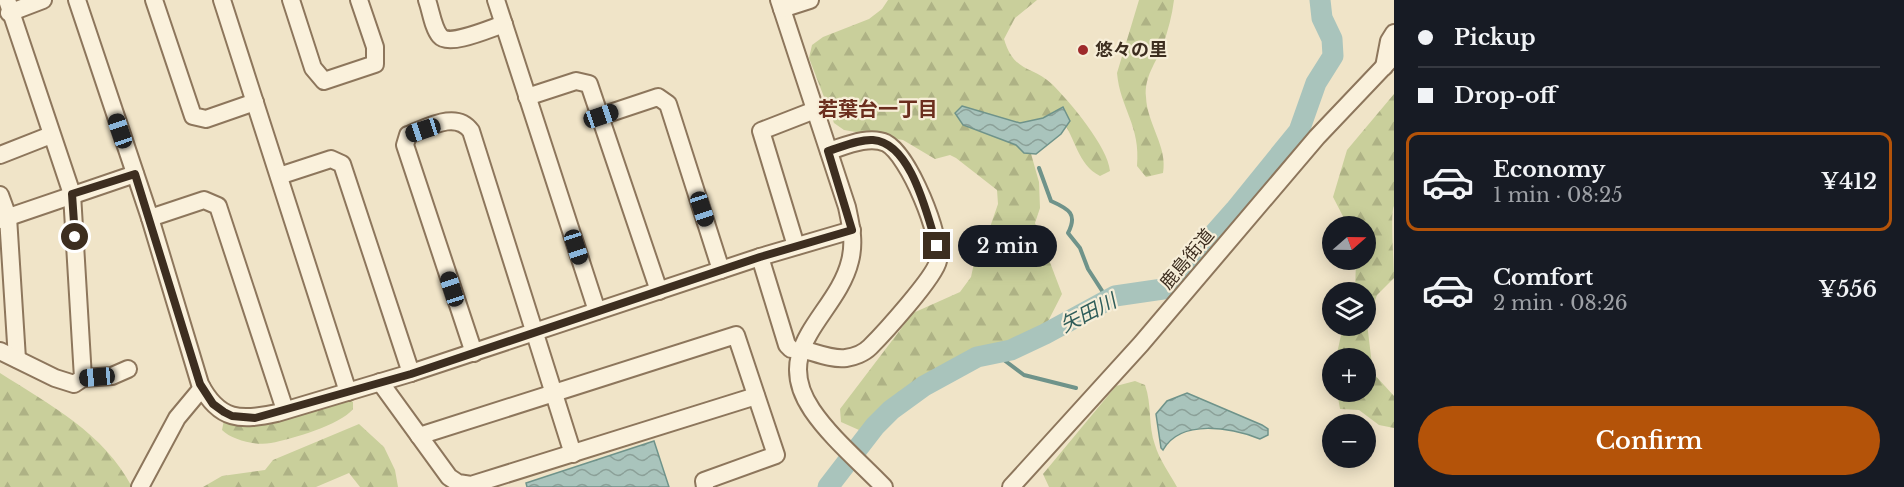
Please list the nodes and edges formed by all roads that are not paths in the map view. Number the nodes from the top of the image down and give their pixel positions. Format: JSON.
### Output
{"nodes":[{"id":1,"x":43,"y":0,"type":"edge"},
{"id":2,"x":77,"y":0,"type":"edge"},
{"id":3,"x":154,"y":0,"type":"edge"},
{"id":4,"x":222,"y":0,"type":"edge"},
{"id":5,"x":291,"y":0,"type":"edge"},
{"id":6,"x":359,"y":0,"type":"edge"},
{"id":7,"x":427,"y":0,"type":"edge"},
{"id":8,"x":496,"y":0,"type":"edge"},
{"id":9,"x":810,"y":0,"type":"edge"},
{"id":10,"x":780,"y":5,"type":"edge"},
{"id":11,"x":8,"y":6,"type":"edge"},
{"id":12,"x":504,"y":24,"type":"junction"},
{"id":13,"x":1394,"y":33,"type":"edge"},
{"id":14,"x":1389,"y":62,"type":"edge"},
{"id":15,"x":527,"y":97,"type":"junction"},
{"id":16,"x":255,"y":102,"type":"junction"},
{"id":17,"x":815,"y":110,"type":"junction"},
{"id":18,"x":601,"y":116,"type":"junction"},
{"id":19,"x":51,"y":135,"type":"junction"},
{"id":20,"x":828,"y":151,"type":"junction"},
{"id":21,"x":0,"y":155,"type":"edge"},
{"id":22,"x":135,"y":174,"type":"junction"},
{"id":23,"x":279,"y":176,"type":"junction"},
{"id":24,"x":72,"y":194,"type":"junction"},
{"id":25,"x":0,"y":195,"type":"edge"},
{"id":26,"x":150,"y":218,"type":"junction"},
{"id":27,"x":4,"y":219,"type":"edge"},
{"id":28,"x":852,"y":230,"type":"junction"},
{"id":29,"x":796,"y":246,"type":"junction"},
{"id":30,"x":760,"y":257,"type":"junction"},
{"id":31,"x":721,"y":270,"type":"junction"},
{"id":32,"x":658,"y":291,"type":"junction"},
{"id":33,"x":597,"y":311,"type":"junction"},
{"id":34,"x":534,"y":332,"type":"junction"},
{"id":35,"x":796,"y":349,"type":"junction"},
{"id":36,"x":0,"y":351,"type":"edge"},
{"id":37,"x":474,"y":352,"type":"junction"},
{"id":38,"x":17,"y":359,"type":"junction"},
{"id":39,"x":128,"y":369,"type":"dead end"},
{"id":40,"x":411,"y":374,"type":"junction"},
{"id":41,"x":83,"y":378,"type":"junction"},
{"id":42,"x":380,"y":382,"type":"junction"},
{"id":43,"x":202,"y":388,"type":"junction"},
{"id":44,"x":348,"y":392,"type":"junction"},
{"id":45,"x":554,"y":394,"type":"junction"},
{"id":46,"x":756,"y":396,"type":"junction"},
{"id":47,"x":285,"y":410,"type":"junction"},
{"id":48,"x":419,"y":436,"type":"junction"},
{"id":49,"x":573,"y":454,"type":"junction"},
{"id":50,"x":486,"y":485,"type":"edge"},
{"id":51,"x":140,"y":487,"type":"edge"},
{"id":52,"x":705,"y":487,"type":"edge"},
{"id":53,"x":884,"y":487,"type":"edge"},
{"id":54,"x":1011,"y":487,"type":"edge"}],
"edges":[{"from":1,"to":11,"type":"street"},
{"from":2,"to":22,"type":"street"},
{"from":3,"to":16,"type":"street"},
{"from":4,"to":16,"type":"street"},
{"from":5,"to":6,"type":"street"},
{"from":7,"to":12,"type":"street"},
{"from":8,"to":12,"type":"street"},
{"from":9,"to":10,"type":"street"},
{"from":10,"to":17,"type":"street"},
{"from":11,"to":19,"type":"street"},
{"from":12,"to":15,"type":"street"},
{"from":13,"to":14,"type":"street"},
{"from":14,"to":54,"type":"street","name":"鹿島街道"},
{"from":15,"to":18,"type":"street"},
{"from":15,"to":33,"type":"street"},
{"from":16,"to":23,"type":"street"},
{"from":17,"to":20,"type":"street"},
{"from":17,"to":29,"type":"street"},
{"from":18,"to":31,"type":"street"},
{"from":18,"to":32,"type":"street"},
{"from":19,"to":21,"type":"street"},
{"from":19,"to":24,"type":"street"},
{"from":20,"to":28,"type":"street"},
{"from":20,"to":35,"type":"street"},
{"from":22,"to":24,"type":"street"},
{"from":22,"to":26,"type":"street"},
{"from":23,"to":40,"type":"street"},
{"from":23,"to":44,"type":"street"},
{"from":24,"to":27,"type":"street"},
{"from":24,"to":41,"type":"street"},
{"from":25,"to":27,"type":"street"},
{"from":26,"to":43,"type":"street"},
{"from":26,"to":47,"type":"street"},
{"from":27,"to":38,"type":"street"},
{"from":28,"to":29,"type":"street"},
{"from":28,"to":35,"type":"street"},
{"from":29,"to":30,"type":"street"},
{"from":30,"to":31,"type":"street"},
{"from":30,"to":35,"type":"street"},
{"from":31,"to":32,"type":"street"},
{"from":32,"to":33,"type":"street"},
{"from":33,"to":34,"type":"street"},
{"from":34,"to":37,"type":"street"},
{"from":34,"to":37,"type":"street"},
{"from":34,"to":45,"type":"street"},
{"from":35,"to":53,"type":"street"},
{"from":36,"to":38,"type":"street"},
{"from":37,"to":40,"type":"street"},
{"from":38,"to":41,"type":"street"},
{"from":39,"to":41,"type":"street"},
{"from":40,"to":42,"type":"street"},
{"from":42,"to":44,"type":"street"},
{"from":42,"to":48,"type":"street"},
{"from":43,"to":47,"type":"street"},
{"from":43,"to":51,"type":"street"},
{"from":44,"to":47,"type":"street"},
{"from":45,"to":46,"type":"street"},
{"from":45,"to":48,"type":"street"},
{"from":45,"to":49,"type":"street"},
{"from":46,"to":49,"type":"street"},
{"from":46,"to":52,"type":"street"},
{"from":48,"to":50,"type":"street"},
{"from":49,"to":50,"type":"street"}]}
